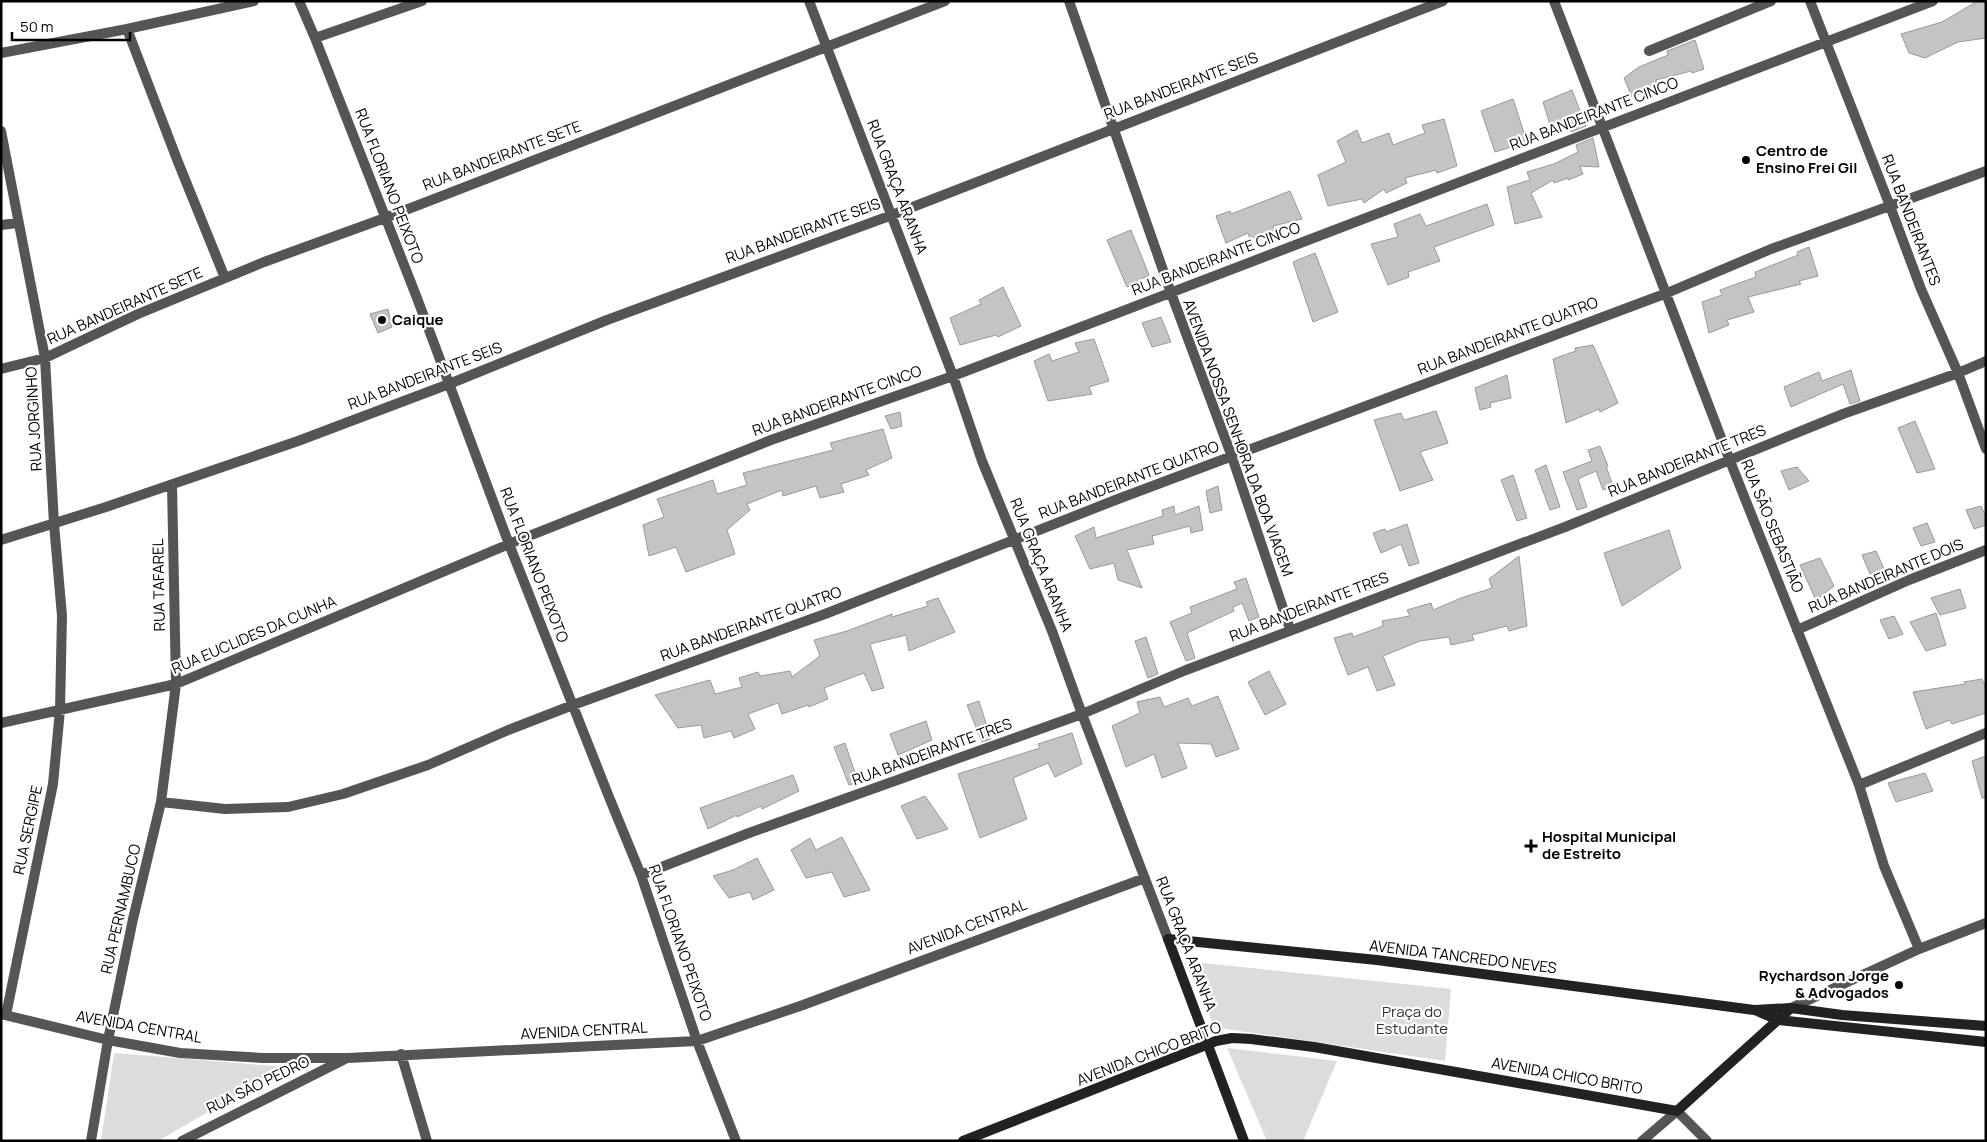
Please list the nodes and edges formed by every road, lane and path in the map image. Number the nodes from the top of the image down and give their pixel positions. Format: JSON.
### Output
{"nodes":[{"id":1,"x":254,"y":1,"type":"edge"},
{"id":2,"x":299,"y":1,"type":"edge"},
{"id":3,"x":422,"y":1,"type":"edge"},
{"id":4,"x":809,"y":1,"type":"edge"},
{"id":5,"x":945,"y":1,"type":"edge"},
{"id":6,"x":1069,"y":1,"type":"edge"},
{"id":7,"x":1443,"y":1,"type":"edge"},
{"id":8,"x":1554,"y":1,"type":"edge"},
{"id":9,"x":1771,"y":1,"type":"edge"},
{"id":10,"x":1810,"y":1,"type":"edge"},
{"id":11,"x":1933,"y":1,"type":"edge"},
{"id":12,"x":127,"y":29,"type":"junction"},
{"id":13,"x":315,"y":38,"type":"junction"},
{"id":14,"x":1826,"y":42,"type":"junction"},
{"id":15,"x":827,"y":47,"type":"junction"},
{"id":16,"x":1650,"y":51,"type":"dead end"},
{"id":17,"x":1,"y":53,"type":"edge"},
{"id":18,"x":1114,"y":127,"type":"junction"},
{"id":19,"x":1601,"y":127,"type":"junction"},
{"id":20,"x":1,"y":131,"type":"edge"},
{"id":21,"x":1986,"y":170,"type":"edge"},
{"id":22,"x":1890,"y":206,"type":"junction"},
{"id":23,"x":892,"y":214,"type":"junction"},
{"id":24,"x":385,"y":218,"type":"junction"},
{"id":25,"x":18,"y":222,"type":"junction"},
{"id":26,"x":1,"y":226,"type":"edge"},
{"id":27,"x":225,"y":278,"type":"junction"},
{"id":28,"x":1171,"y":292,"type":"junction"},
{"id":29,"x":1667,"y":293,"type":"junction"},
{"id":30,"x":45,"y":358,"type":"junction"},
{"id":31,"x":1986,"y":361,"type":"edge"},
{"id":32,"x":1,"y":369,"type":"edge"},
{"id":33,"x":1958,"y":373,"type":"junction"},
{"id":34,"x":953,"y":376,"type":"junction"},
{"id":35,"x":449,"y":384,"type":"junction"},
{"id":36,"x":1986,"y":449,"type":"edge"},
{"id":37,"x":1232,"y":457,"type":"junction"},
{"id":38,"x":1730,"y":461,"type":"junction"},
{"id":39,"x":172,"y":485,"type":"junction"},
{"id":40,"x":54,"y":524,"type":"junction"},
{"id":41,"x":1,"y":540,"type":"edge"},
{"id":42,"x":1016,"y":540,"type":"junction"},
{"id":43,"x":509,"y":544,"type":"junction"},
{"id":44,"x":1986,"y":550,"type":"edge"},
{"id":45,"x":1290,"y":629,"type":"junction"},
{"id":46,"x":1798,"y":630,"type":"junction"},
{"id":47,"x":176,"y":684,"type":"junction"},
{"id":48,"x":573,"y":705,"type":"junction"},
{"id":49,"x":60,"y":710,"type":"junction"},
{"id":50,"x":1082,"y":714,"type":"junction"},
{"id":51,"x":1,"y":723,"type":"edge"},
{"id":52,"x":1986,"y":733,"type":"edge"},
{"id":53,"x":1859,"y":785,"type":"junction"},
{"id":54,"x":161,"y":802,"type":"junction"},
{"id":55,"x":642,"y":875,"type":"junction"},
{"id":56,"x":1145,"y":878,"type":"junction"},
{"id":57,"x":1986,"y":923,"type":"edge"},
{"id":58,"x":1168,"y":939,"type":"junction"},
{"id":59,"x":1919,"y":949,"type":"junction"},
{"id":60,"x":1791,"y":1008,"type":"junction"},
{"id":61,"x":1754,"y":1010,"type":"junction"},
{"id":62,"x":4,"y":1014,"type":"edge"},
{"id":63,"x":1778,"y":1020,"type":"junction"},
{"id":64,"x":1986,"y":1026,"type":"edge"},
{"id":65,"x":108,"y":1040,"type":"junction"},
{"id":66,"x":697,"y":1041,"type":"junction"},
{"id":67,"x":1986,"y":1042,"type":"edge"},
{"id":68,"x":1208,"y":1045,"type":"junction"},
{"id":69,"x":401,"y":1054,"type":"junction"},
{"id":70,"x":348,"y":1058,"type":"junction"},
{"id":71,"x":1677,"y":1111,"type":"junction"},
{"id":72,"x":92,"y":1141,"type":"edge"},
{"id":73,"x":182,"y":1141,"type":"edge"},
{"id":74,"x":427,"y":1141,"type":"edge"},
{"id":75,"x":736,"y":1141,"type":"edge"},
{"id":76,"x":963,"y":1141,"type":"edge"},
{"id":77,"x":1244,"y":1141,"type":"edge"},
{"id":78,"x":1642,"y":1141,"type":"edge"},
{"id":79,"x":1707,"y":1141,"type":"edge"}],
"edges":[{"from":1,"to":12,"type":"street"},
{"from":2,"to":13,"type":"street","name":"RUA FLORIANO PEIXOTO"},
{"from":3,"to":13,"type":"street"},
{"from":4,"to":15,"type":"street","name":"RUA GRAÇA ARANHA"},
{"from":5,"to":15,"type":"street","name":"RUA BANDEIRANTE SETE"},
{"from":6,"to":18,"type":"street","name":"AVENIDA NOSSA SENHORA DA BOA VIAGEM"},
{"from":7,"to":18,"type":"street","name":"RUA BANDEIRANTE SEIS"},
{"from":8,"to":19,"type":"street","name":"RUA SÃO SEBASTIÃO"},
{"from":9,"to":16,"type":"street"},
{"from":10,"to":14,"type":"street","name":"RUA BANDEIRANTES"},
{"from":11,"to":14,"type":"street","name":"RUA BANDEIRANTE CINCO"},
{"from":12,"to":17,"type":"street"},
{"from":12,"to":27,"type":"street"},
{"from":13,"to":24,"type":"street","name":"RUA FLORIANO PEIXOTO"},
{"from":14,"to":19,"type":"street","name":"RUA BANDEIRANTE CINCO"},
{"from":14,"to":22,"type":"street","name":"RUA BANDEIRANTES"},
{"from":15,"to":23,"type":"street","name":"RUA GRAÇA ARANHA"},
{"from":15,"to":24,"type":"street","name":"RUA BANDEIRANTE SETE"},
{"from":18,"to":23,"type":"street","name":"RUA BANDEIRANTE SEIS"},
{"from":18,"to":28,"type":"street","name":"AVENIDA NOSSA SENHORA DA BOA VIAGEM"},
{"from":19,"to":28,"type":"street","name":"RUA BANDEIRANTE CINCO"},
{"from":19,"to":29,"type":"street","name":"RUA SÃO SEBASTIÃO"},
{"from":20,"to":25,"type":"street","name":"RUA JORGINHO"},
{"from":21,"to":22,"type":"street","name":"RUA BANDEIRANTE QUATRO"},
{"from":22,"to":29,"type":"street","name":"RUA BANDEIRANTE QUATRO"},
{"from":22,"to":33,"type":"street","name":"RUA BANDEIRANTES"},
{"from":23,"to":34,"type":"street","name":"RUA GRAÇA ARANHA"},
{"from":23,"to":35,"type":"street","name":"RUA BANDEIRANTE SEIS"},
{"from":24,"to":27,"type":"street","name":"RUA BANDEIRANTE SETE"},
{"from":24,"to":35,"type":"street","name":"RUA FLORIANO PEIXOTO"},
{"from":25,"to":26,"type":"street"},
{"from":25,"to":30,"type":"street","name":"RUA JORGINHO"},
{"from":27,"to":30,"type":"street","name":"RUA BANDEIRANTE SETE"},
{"from":28,"to":34,"type":"street","name":"RUA BANDEIRANTE CINCO"},
{"from":28,"to":37,"type":"street","name":"AVENIDA NOSSA SENHORA DA BOA VIAGEM"},
{"from":29,"to":37,"type":"street","name":"RUA BANDEIRANTE QUATRO"},
{"from":29,"to":38,"type":"street","name":"RUA SÃO SEBASTIÃO"},
{"from":30,"to":32,"type":"street","name":"RUA BANDEIRANTE SETE"},
{"from":30,"to":40,"type":"street","name":"RUA JORGINHO"},
{"from":31,"to":33,"type":"street","name":"RUA BANDEIRANTE TRES"},
{"from":33,"to":36,"type":"street","name":"RUA BANDEIRANTES"},
{"from":33,"to":38,"type":"street","name":"RUA BANDEIRANTE TRES"},
{"from":34,"to":42,"type":"street","name":"RUA GRAÇA ARANHA"},
{"from":34,"to":43,"type":"street","name":"RUA BANDEIRANTE CINCO"},
{"from":35,"to":39,"type":"street","name":"RUA BANDEIRANTE SEIS"},
{"from":35,"to":43,"type":"street","name":"RUA FLORIANO PEIXOTO"},
{"from":37,"to":42,"type":"street","name":"RUA BANDEIRANTE QUATRO"},
{"from":37,"to":45,"type":"street","name":"AVENIDA NOSSA SENHORA DA BOA VIAGEM"},
{"from":38,"to":45,"type":"street","name":"RUA BANDEIRANTE TRES"},
{"from":38,"to":46,"type":"street","name":"RUA SÃO SEBASTIÃO"},
{"from":39,"to":40,"type":"street","name":"RUA BANDEIRANTE SEIS"},
{"from":39,"to":47,"type":"street","name":"RUA TAFAREL"},
{"from":40,"to":41,"type":"street","name":"RUA BANDEIRANTE SEIS"},
{"from":40,"to":49,"type":"street","name":"RUA JORGINHO"},
{"from":42,"to":48,"type":"street","name":"RUA BANDEIRANTE QUATRO"},
{"from":42,"to":50,"type":"street","name":"RUA GRAÇA ARANHA"},
{"from":43,"to":47,"type":"street","name":"RUA EUCLIDES DA CUNHA"},
{"from":43,"to":48,"type":"street","name":"RUA FLORIANO PEIXOTO"},
{"from":44,"to":46,"type":"street","name":"RUA BANDEIRANTE DOIS"},
{"from":45,"to":50,"type":"street","name":"RUA BANDEIRANTE TRES"},
{"from":46,"to":53,"type":"street","name":"RUA SÃO SEBASTIÃO"},
{"from":47,"to":49,"type":"street","name":"RUA EUCLIDES DA CUNHA"},
{"from":47,"to":54,"type":"street","name":"RUA PERNAMBUCO"},
{"from":48,"to":54,"type":"street","name":"RUA BANDEIRANTE QUATRO"},
{"from":48,"to":55,"type":"street","name":"RUA FLORIANO PEIXOTO"},
{"from":49,"to":51,"type":"street","name":"RUA EUCLIDES DA CUNHA"},
{"from":49,"to":62,"type":"street","name":"RUA SERGIPE"},
{"from":50,"to":55,"type":"street","name":"RUA BANDEIRANTE TRES"},
{"from":50,"to":56,"type":"street","name":"RUA GRAÇA ARANHA"},
{"from":52,"to":53,"type":"street"},
{"from":53,"to":59,"type":"street","name":"RUA SÃO SEBASTIÃO"},
{"from":54,"to":65,"type":"street","name":"RUA PERNAMBUCO"},
{"from":55,"to":66,"type":"street","name":"RUA FLORIANO PEIXOTO"},
{"from":56,"to":58,"type":"street","name":"RUA GRAÇA ARANHA"},
{"from":56,"to":66,"type":"street","name":"AVENIDA CENTRAL"},
{"from":57,"to":59,"type":"street"},
{"from":58,"to":61,"type":"main road","name":"AVENIDA TANCREDO NEVES"},
{"from":58,"to":68,"type":"main road","name":"RUA GRAÇA ARANHA"},
{"from":59,"to":60,"type":"street"},
{"from":60,"to":61,"type":"main road","name":"AVENIDA TANCREDO NEVES"},
{"from":60,"to":63,"type":"main road"},
{"from":60,"to":64,"type":"main road","name":"AVENIDA TANCREDO NEVES"},
{"from":61,"to":63,"type":"main road","name":"AVENIDA TANCREDO NEVES"},
{"from":62,"to":65,"type":"street","name":"AVENIDA CENTRAL"},
{"from":63,"to":67,"type":"main road","name":"AVENIDA TANCREDO NEVES"},
{"from":63,"to":71,"type":"main road"},
{"from":65,"to":70,"type":"street","name":"AVENIDA CENTRAL"},
{"from":65,"to":72,"type":"street","name":"RUA PERNAMBUCO"},
{"from":66,"to":69,"type":"street","name":"AVENIDA CENTRAL"},
{"from":66,"to":75,"type":"street","name":"RUA FLORIANO PEIXOTO"},
{"from":68,"to":71,"type":"main road","name":"AVENIDA CHICO BRITO"},
{"from":68,"to":76,"type":"main road","name":"AVENIDA CHICO BRITO"},
{"from":68,"to":77,"type":"main road","name":"RUA GRAÇA ARANHA"},
{"from":69,"to":70,"type":"street","name":"AVENIDA CENTRAL"},
{"from":69,"to":74,"type":"street"},
{"from":70,"to":73,"type":"street","name":"RUA SÃO PEDRO"},
{"from":71,"to":78,"type":"street"},
{"from":71,"to":79,"type":"street"}]}
